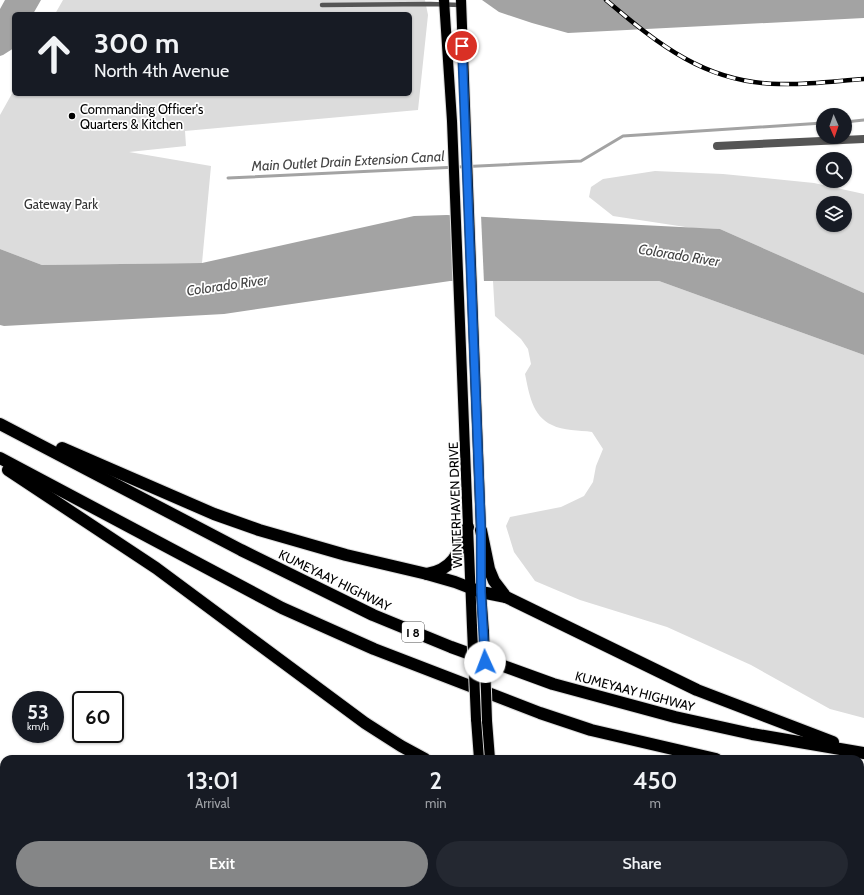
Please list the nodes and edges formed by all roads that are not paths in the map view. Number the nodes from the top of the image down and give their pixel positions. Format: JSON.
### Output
{"nodes":[{"id":1,"x":444,"y":2,"type":"edge"},
{"id":2,"x":461,"y":2,"type":"edge"},
{"id":3,"x":322,"y":5,"type":"dead end"},
{"id":4,"x":864,"y":139,"type":"edge"},
{"id":5,"x":717,"y":146,"type":"dead end"},
{"id":6,"x":0,"y":423,"type":"edge"},
{"id":7,"x":0,"y":458,"type":"edge"},
{"id":8,"x":0,"y":464,"type":"edge"},
{"id":9,"x":468,"y":527,"type":"junction"},
{"id":10,"x":481,"y":530,"type":"junction"},
{"id":11,"x":427,"y":574,"type":"junction"},
{"id":12,"x":476,"y":590,"type":"junction"},
{"id":13,"x":506,"y":597,"type":"junction"},
{"id":14,"x":861,"y":752,"type":"edge"},
{"id":15,"x":418,"y":755,"type":"edge"},
{"id":16,"x":479,"y":755,"type":"edge"},
{"id":17,"x":490,"y":755,"type":"edge"},
{"id":18,"x":699,"y":755,"type":"edge"}],
"edges":[{"from":1,"to":2,"type":"lane"},
{"from":1,"to":3,"type":"lane"},
{"from":1,"to":9,"type":"main road","name":"WINTERHAVEN DRIVE"},
{"from":2,"to":10,"type":"main road","name":"WINTERHAVEN DRIVE"},
{"from":4,"to":5,"type":"street"},
{"from":6,"to":11,"type":"highway"},
{"from":6,"to":14,"type":"highway","name":"KUMEYAAY HIGHWAY","number":"I 8"},
{"from":7,"to":18,"type":"highway","number":"I 8"},
{"from":8,"to":15,"type":"highway"},
{"from":9,"to":11,"type":"highway"},
{"from":9,"to":12,"type":"main road","name":"WINTERHAVEN DRIVE"},
{"from":10,"to":12,"type":"main road","name":"WINTERHAVEN DRIVE"},
{"from":10,"to":13,"type":"highway"},
{"from":11,"to":12,"type":"highway"},
{"from":12,"to":13,"type":"highway"},
{"from":12,"to":16,"type":"main road","name":"WINTERHAVEN DRIVE","bridge":true},
{"from":12,"to":17,"type":"main road","name":"WINTERHAVEN DRIVE","bridge":true},
{"from":13,"to":14,"type":"highway"}]}
